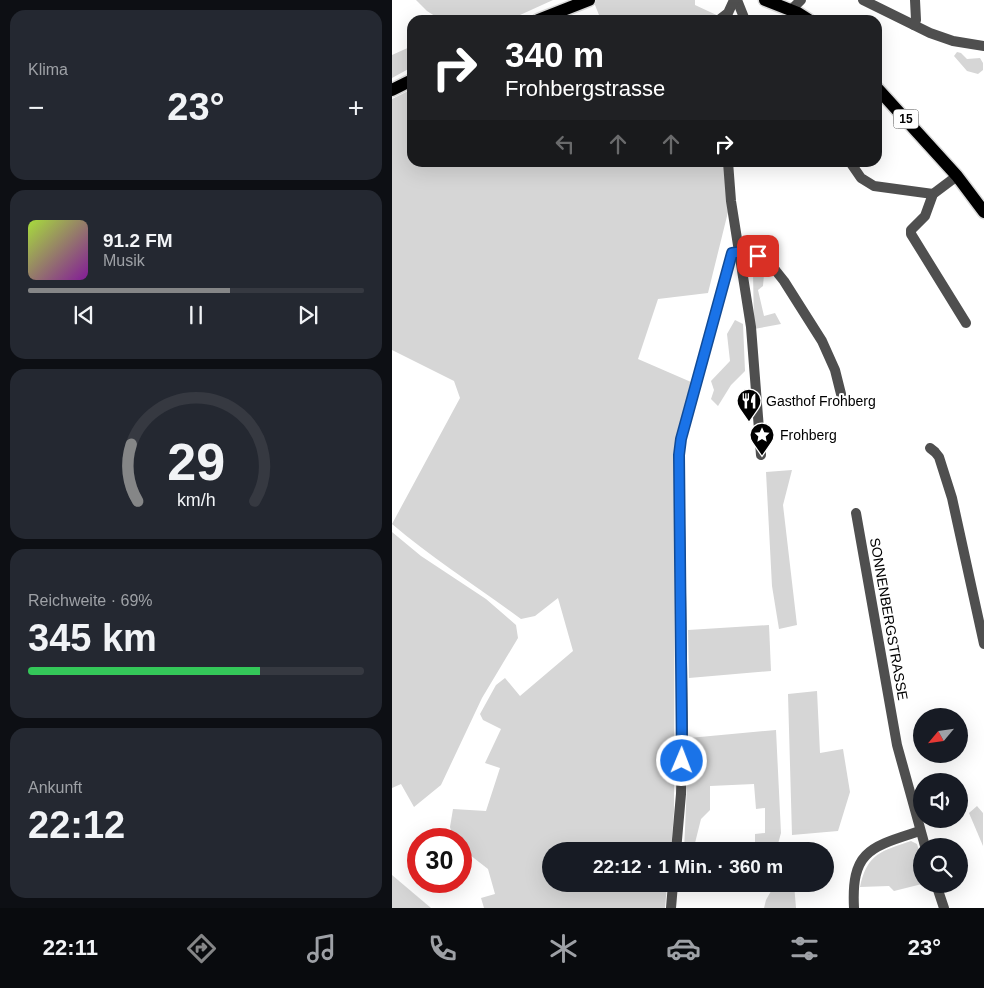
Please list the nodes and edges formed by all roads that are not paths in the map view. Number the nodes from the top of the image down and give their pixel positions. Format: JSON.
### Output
{"nodes":[{"id":1,"x":589,"y":0,"type":"edge"},
{"id":2,"x":735,"y":0,"type":"edge"},
{"id":3,"x":764,"y":0,"type":"edge"},
{"id":4,"x":801,"y":0,"type":"edge"},
{"id":5,"x":863,"y":0,"type":"edge"},
{"id":6,"x":915,"y":0,"type":"edge"},
{"id":7,"x":790,"y":10,"type":"junction"},
{"id":8,"x":551,"y":15,"type":"edge"},
{"id":9,"x":725,"y":15,"type":"edge"},
{"id":10,"x":742,"y":15,"type":"edge"},
{"id":11,"x":800,"y":15,"type":"edge"},
{"id":12,"x":914,"y":25,"type":"junction"},
{"id":13,"x":984,"y":46,"type":"edge"},
{"id":14,"x":407,"y":82,"type":"edge"},
{"id":15,"x":392,"y":90,"type":"edge"},
{"id":16,"x":882,"y":94,"type":"edge"},
{"id":17,"x":728,"y":167,"type":"edge"},
{"id":18,"x":853,"y":167,"type":"edge"},
{"id":19,"x":957,"y":176,"type":"junction"},
{"id":20,"x":933,"y":194,"type":"junction"},
{"id":21,"x":984,"y":212,"type":"edge"},
{"id":22,"x":740,"y":251,"type":"junction"},
{"id":23,"x":966,"y":323,"type":"dead end"},
{"id":24,"x":841,"y":394,"type":"dead end"},
{"id":25,"x":930,"y":448,"type":"dead end"},
{"id":26,"x":761,"y":455,"type":"dead end"},
{"id":27,"x":856,"y":513,"type":"dead end"},
{"id":28,"x":978,"y":594,"type":"edge"},
{"id":29,"x":984,"y":644,"type":"edge"},
{"id":30,"x":920,"y":831,"type":"junction"},
{"id":31,"x":922,"y":838,"type":"edge"},
{"id":32,"x":677,"y":842,"type":"edge"},
{"id":33,"x":672,"y":892,"type":"edge"},
{"id":34,"x":939,"y":893,"type":"edge"},
{"id":35,"x":671,"y":908,"type":"edge"},
{"id":36,"x":854,"y":908,"type":"edge"},
{"id":37,"x":944,"y":908,"type":"edge"}],
"edges":[{"from":1,"to":8,"type":"main road"},
{"from":2,"to":9,"type":"street"},
{"from":2,"to":10,"type":"street"},
{"from":3,"to":7,"type":"main road"},
{"from":4,"to":7,"type":"street"},
{"from":5,"to":12,"type":"street"},
{"from":6,"to":12,"type":"street"},
{"from":7,"to":11,"type":"main road"},
{"from":12,"to":13,"type":"street"},
{"from":14,"to":15,"type":"main road"},
{"from":16,"to":19,"type":"main road","number":"15"},
{"from":17,"to":22,"type":"street"},
{"from":18,"to":20,"type":"street"},
{"from":19,"to":20,"type":"street"},
{"from":19,"to":21,"type":"main road","number":"15"},
{"from":20,"to":23,"type":"street"},
{"from":22,"to":24,"type":"street"},
{"from":22,"to":26,"type":"street"},
{"from":22,"to":32,"type":"street"},
{"from":25,"to":28,"type":"street"},
{"from":27,"to":30,"type":"street","name":"SONNENBERGSTRASSE"},
{"from":28,"to":29,"type":"street"},
{"from":30,"to":31,"type":"street","name":"SONNENBERGSTRASSE"},
{"from":30,"to":36,"type":"street"},
{"from":33,"to":35,"type":"street"},
{"from":34,"to":37,"type":"street"}]}
